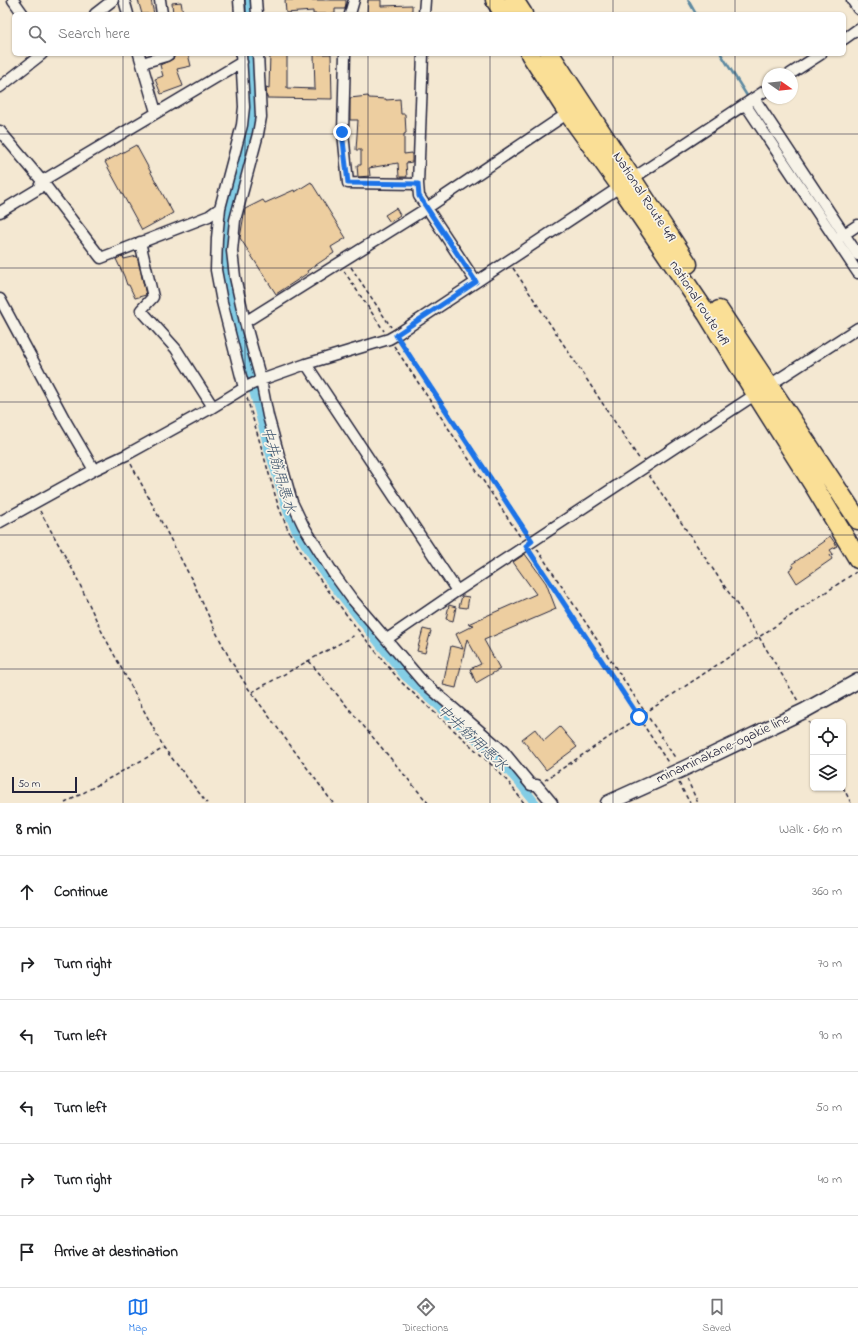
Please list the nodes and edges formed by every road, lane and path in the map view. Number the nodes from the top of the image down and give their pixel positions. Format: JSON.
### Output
{"nodes":[{"id":1,"x":13,"y":0,"type":"edge"},
{"id":2,"x":113,"y":0,"type":"edge"},
{"id":3,"x":124,"y":0,"type":"edge"},
{"id":4,"x":160,"y":0,"type":"edge"},
{"id":5,"x":239,"y":0,"type":"edge"},
{"id":6,"x":256,"y":0,"type":"edge"},
{"id":7,"x":354,"y":0,"type":"edge"},
{"id":8,"x":425,"y":0,"type":"edge"},
{"id":9,"x":495,"y":0,"type":"edge"},
{"id":10,"x":514,"y":0,"type":"edge"},
{"id":11,"x":852,"y":0,"type":"edge"},
{"id":12,"x":858,"y":9,"type":"edge"},
{"id":13,"x":22,"y":12,"type":"edge"},
{"id":14,"x":98,"y":12,"type":"edge"},
{"id":15,"x":127,"y":12,"type":"edge"},
{"id":16,"x":162,"y":12,"type":"edge"},
{"id":17,"x":240,"y":12,"type":"edge"},
{"id":18,"x":257,"y":12,"type":"edge"},
{"id":19,"x":351,"y":12,"type":"edge"},
{"id":20,"x":424,"y":12,"type":"edge"},
{"id":21,"x":503,"y":12,"type":"edge"},
{"id":22,"x":522,"y":12,"type":"edge"},
{"id":23,"x":858,"y":29,"type":"edge"},
{"id":24,"x":846,"y":38,"type":"edge"},
{"id":25,"x":39,"y":56,"type":"edge"},
{"id":26,"x":166,"y":56,"type":"edge"},
{"id":27,"x":258,"y":56,"type":"edge"},
{"id":28,"x":345,"y":56,"type":"edge"},
{"id":29,"x":423,"y":56,"type":"edge"},
{"id":30,"x":531,"y":56,"type":"edge"},
{"id":31,"x":551,"y":56,"type":"edge"},
{"id":32,"x":818,"y":56,"type":"edge"},
{"id":33,"x":141,"y":58,"type":"edge"},
{"id":34,"x":242,"y":58,"type":"edge"},
{"id":35,"x":798,"y":69,"type":"edge"},
{"id":36,"x":0,"y":87,"type":"edge"},
{"id":37,"x":762,"y":93,"type":"edge"},
{"id":38,"x":749,"y":101,"type":"junction"},
{"id":39,"x":156,"y":112,"type":"junction"},
{"id":40,"x":568,"y":113,"type":"junction"},
{"id":41,"x":0,"y":131,"type":"edge"},
{"id":42,"x":228,"y":180,"type":"junction"},
{"id":43,"x":42,"y":181,"type":"junction"},
{"id":44,"x":626,"y":183,"type":"junction"},
{"id":45,"x":418,"y":184,"type":"junction"},
{"id":46,"x":245,"y":185,"type":"junction"},
{"id":47,"x":220,"y":208,"type":"junction"},
{"id":48,"x":426,"y":208,"type":"junction"},
{"id":49,"x":0,"y":212,"type":"edge"},
{"id":50,"x":858,"y":225,"type":"edge"},
{"id":51,"x":840,"y":237,"type":"junction"},
{"id":52,"x":140,"y":242,"type":"junction"},
{"id":53,"x":858,"y":255,"type":"edge"},
{"id":54,"x":509,"y":260,"type":"junction"},
{"id":55,"x":342,"y":261,"type":"junction"},
{"id":56,"x":858,"y":272,"type":"edge"},
{"id":57,"x":476,"y":282,"type":"junction"},
{"id":58,"x":0,"y":298,"type":"edge"},
{"id":59,"x":244,"y":322,"type":"junction"},
{"id":60,"x":858,"y":328,"type":"edge"},
{"id":61,"x":393,"y":337,"type":"junction"},
{"id":62,"x":306,"y":364,"type":"junction"},
{"id":63,"x":261,"y":380,"type":"junction"},
{"id":64,"x":244,"y":388,"type":"junction"},
{"id":65,"x":762,"y":390,"type":"junction"},
{"id":66,"x":213,"y":407,"type":"junction"},
{"id":67,"x":126,"y":455,"type":"junction"},
{"id":68,"x":644,"y":467,"type":"junction"},
{"id":69,"x":94,"y":470,"type":"junction"},
{"id":70,"x":35,"y":502,"type":"junction"},
{"id":71,"x":858,"y":520,"type":"edge"},
{"id":72,"x":0,"y":522,"type":"edge"},
{"id":73,"x":529,"y":543,"type":"junction"},
{"id":74,"x":858,"y":559,"type":"edge"},
{"id":75,"x":858,"y":571,"type":"edge"},
{"id":76,"x":457,"y":591,"type":"junction"},
{"id":77,"x":355,"y":635,"type":"dead end"},
{"id":78,"x":759,"y":637,"type":"junction"},
{"id":79,"x":387,"y":639,"type":"junction"},
{"id":80,"x":309,"y":661,"type":"junction"},
{"id":81,"x":858,"y":681,"type":"edge"},
{"id":82,"x":252,"y":692,"type":"junction"},
{"id":83,"x":804,"y":711,"type":"junction"},
{"id":84,"x":646,"y":713,"type":"junction"},
{"id":85,"x":639,"y":717,"type":"junction"},
{"id":86,"x":810,"y":723,"type":"edge"},
{"id":87,"x":164,"y":748,"type":"junction"},
{"id":88,"x":679,"y":771,"type":"junction"},
{"id":89,"x":537,"y":784,"type":"junction"},
{"id":90,"x":845,"y":791,"type":"edge"},
{"id":91,"x":65,"y":803,"type":"edge"},
{"id":92,"x":207,"y":803,"type":"edge"},
{"id":93,"x":333,"y":803,"type":"edge"},
{"id":94,"x":428,"y":803,"type":"edge"},
{"id":95,"x":552,"y":803,"type":"edge"},
{"id":96,"x":608,"y":803,"type":"edge"},
{"id":97,"x":690,"y":803,"type":"edge"},
{"id":98,"x":698,"y":803,"type":"edge"},
{"id":99,"x":851,"y":803,"type":"edge"}],
"edges":[{"from":1,"to":13,"type":"street"},
{"from":2,"to":14,"type":"street"},
{"from":3,"to":15,"type":"street"},
{"from":4,"to":16,"type":"street"},
{"from":5,"to":17,"type":"street"},
{"from":6,"to":18,"type":"street"},
{"from":7,"to":19,"type":"street"},
{"from":8,"to":20,"type":"street"},
{"from":9,"to":21,"type":"highway"},
{"from":10,"to":22,"type":"highway"},
{"from":11,"to":12,"type":"street"},
{"from":23,"to":24,"type":"street"},
{"from":25,"to":36,"type":"street"},
{"from":26,"to":33,"type":"street"},
{"from":27,"to":46,"type":"street"},
{"from":28,"to":45,"type":"street"},
{"from":29,"to":45,"type":"street"},
{"from":30,"to":40,"type":"highway","name":"national route 419"},
{"from":31,"to":44,"type":"highway","name":"National Route 419"},
{"from":32,"to":35,"type":"street"},
{"from":33,"to":39,"type":"street"},
{"from":34,"to":39,"type":"street"},
{"from":34,"to":42,"type":"street"},
{"from":37,"to":38,"type":"street"},
{"from":38,"to":44,"type":"street"},
{"from":38,"to":51,"type":"street"},
{"from":39,"to":43,"type":"street"},
{"from":40,"to":44,"type":"highway","name":"national route 419"},
{"from":40,"to":48,"type":"street"},
{"from":41,"to":43,"type":"street"},
{"from":42,"to":46,"type":"street"},
{"from":42,"to":47,"type":"street"},
{"from":43,"to":49,"type":"street"},
{"from":43,"to":52,"type":"street"},
{"from":44,"to":54,"type":"street"},
{"from":44,"to":65,"type":"highway","name":"National Route 419"},
{"from":45,"to":48,"type":"street"},
{"from":46,"to":59,"type":"street"},
{"from":47,"to":52,"type":"street"},
{"from":47,"to":64,"type":"street"},
{"from":48,"to":55,"type":"street"},
{"from":48,"to":57,"type":"street"},
{"from":50,"to":51,"type":"street"},
{"from":51,"to":53,"type":"street"},
{"from":51,"to":56,"type":"street"},
{"from":52,"to":66,"type":"street"},
{"from":54,"to":57,"type":"street"},
{"from":54,"to":68,"type":"path"},
{"from":55,"to":59,"type":"street"},
{"from":55,"to":61,"type":"path"},
{"from":55,"to":61,"type":"path"},
{"from":57,"to":61,"type":"street"},
{"from":58,"to":69,"type":"street"},
{"from":59,"to":63,"type":"street"},
{"from":60,"to":65,"type":"street"},
{"from":61,"to":62,"type":"street"},
{"from":61,"to":73,"type":"path"},
{"from":61,"to":73,"type":"path"},
{"from":62,"to":63,"type":"street"},
{"from":62,"to":76,"type":"street"},
{"from":63,"to":64,"type":"street"},
{"from":63,"to":79,"type":"street"},
{"from":64,"to":66,"type":"street"},
{"from":65,"to":68,"type":"street"},
{"from":65,"to":71,"type":"highway","name":"National Route 419"},
{"from":65,"to":74,"type":"highway"},
{"from":66,"to":67,"type":"street"},
{"from":67,"to":69,"type":"street"},
{"from":67,"to":82,"type":"path"},
{"from":68,"to":73,"type":"street"},
{"from":68,"to":78,"type":"path"},
{"from":69,"to":70,"type":"street"},
{"from":70,"to":72,"type":"street"},
{"from":70,"to":87,"type":"path"},
{"from":73,"to":76,"type":"street"},
{"from":73,"to":84,"type":"path"},
{"from":73,"to":85,"type":"path"},
{"from":75,"to":78,"type":"path"},
{"from":76,"to":79,"type":"street"},
{"from":77,"to":80,"type":"path"},
{"from":78,"to":83,"type":"path"},
{"from":78,"to":84,"type":"path"},
{"from":79,"to":89,"type":"street"},
{"from":80,"to":82,"type":"path"},
{"from":80,"to":94,"type":"path"},
{"from":81,"to":83,"type":"main road","name":"minaminakane-ogakie line"},
{"from":82,"to":93,"type":"path"},
{"from":83,"to":86,"type":"path"},
{"from":83,"to":88,"type":"main road","name":"minaminakane-ogakie line"},
{"from":84,"to":85,"type":"path"},
{"from":84,"to":88,"type":"path"},
{"from":85,"to":88,"type":"path"},
{"from":85,"to":89,"type":"path"},
{"from":87,"to":91,"type":"path"},
{"from":87,"to":92,"type":"path"},
{"from":88,"to":96,"type":"main road","name":"minaminakane-ogakie line"},
{"from":88,"to":97,"type":"path"},
{"from":88,"to":98,"type":"path"},
{"from":89,"to":95,"type":"street"},
{"from":90,"to":99,"type":"path"}]}
